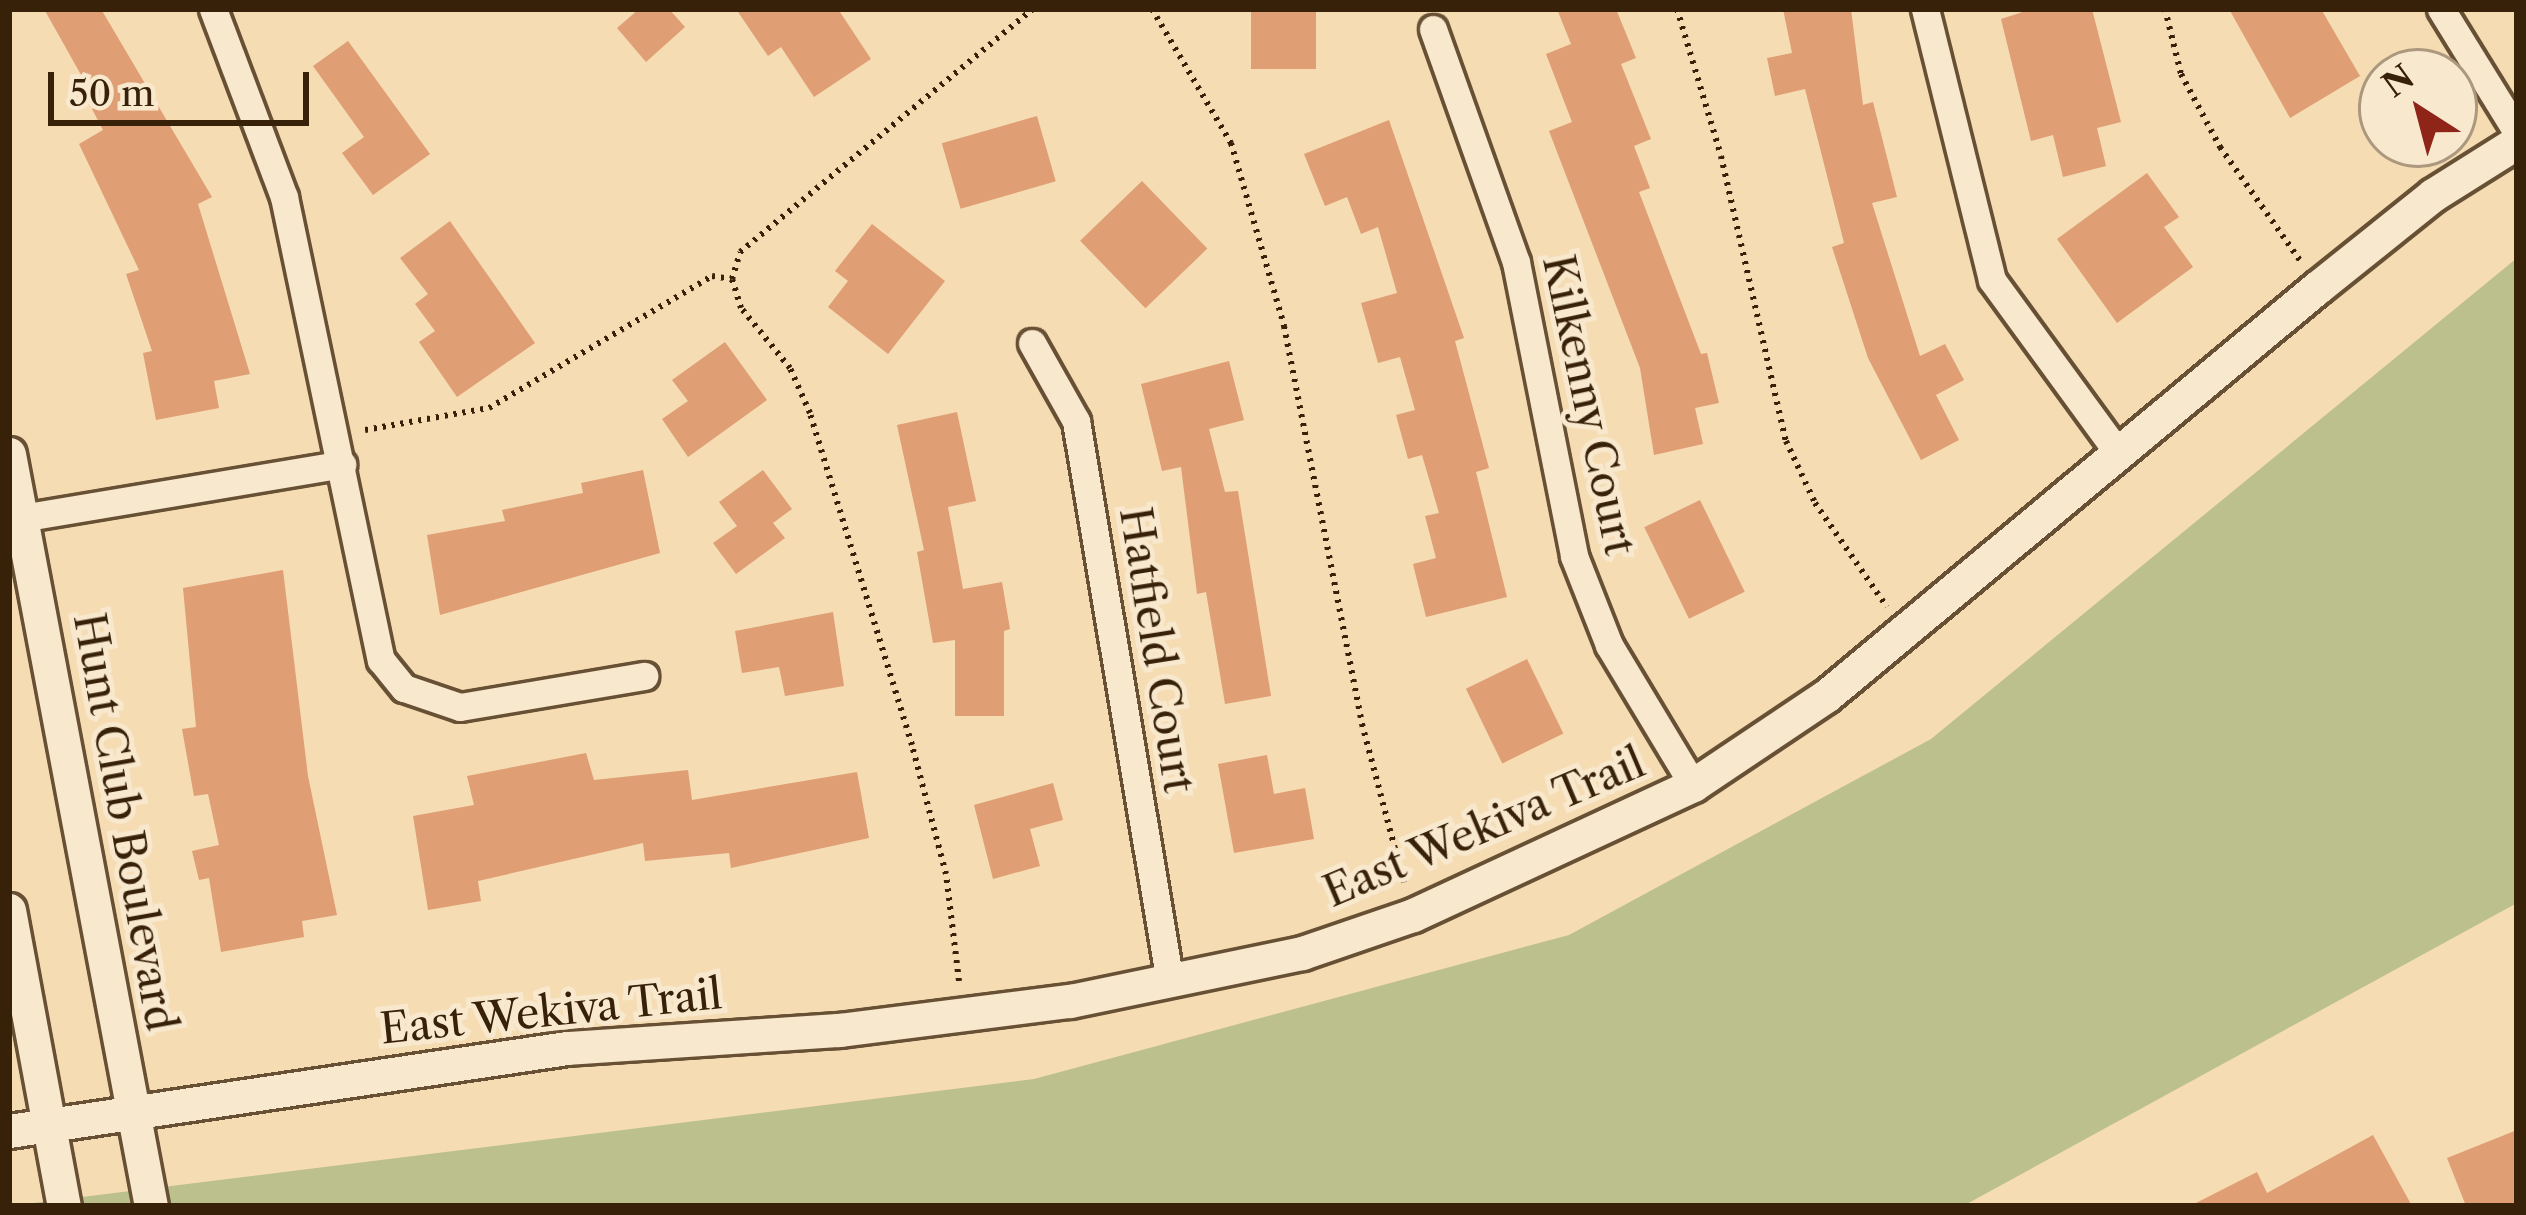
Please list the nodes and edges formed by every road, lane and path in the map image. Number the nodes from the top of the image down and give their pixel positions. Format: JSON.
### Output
{"nodes":[{"id":1,"x":213,"y":9,"type":"edge"},
{"id":2,"x":1033,"y":9,"type":"edge"},
{"id":3,"x":1152,"y":9,"type":"edge"},
{"id":4,"x":1677,"y":9,"type":"edge"},
{"id":5,"x":1925,"y":9,"type":"edge"},
{"id":6,"x":2165,"y":9,"type":"edge"},
{"id":7,"x":2441,"y":9,"type":"edge"},
{"id":8,"x":1433,"y":29,"type":"dead end"},
{"id":9,"x":2517,"y":132,"type":"edge"},
{"id":10,"x":2517,"y":142,"type":"edge"},
{"id":11,"x":731,"y":279,"type":"junction"},
{"id":12,"x":2318,"y":287,"type":"junction"},
{"id":13,"x":1032,"y":343,"type":"dead end"},
{"id":14,"x":336,"y":436,"type":"junction"},
{"id":15,"x":2118,"y":453,"type":"junction"},
{"id":16,"x":9,"y":454,"type":"edge"},
{"id":17,"x":342,"y":464,"type":"junction"},
{"id":18,"x":16,"y":518,"type":"edge"},
{"id":19,"x":1906,"y":634,"type":"junction"},
{"id":20,"x":644,"y":676,"type":"dead end"},
{"id":21,"x":1694,"y":785,"type":"junction"},
{"id":22,"x":9,"y":910,"type":"edge"},
{"id":23,"x":1413,"y":915,"type":"junction"},
{"id":24,"x":1170,"y":982,"type":"junction"},
{"id":25,"x":963,"y":1015,"type":"junction"},
{"id":26,"x":132,"y":1108,"type":"junction"},
{"id":27,"x":49,"y":1124,"type":"junction"},
{"id":28,"x":9,"y":1131,"type":"edge"},
{"id":29,"x":64,"y":1206,"type":"edge"},
{"id":30,"x":151,"y":1206,"type":"edge"}],
"edges":[{"from":1,"to":14,"type":"street"},
{"from":2,"to":11,"type":"path"},
{"from":3,"to":23,"type":"path"},
{"from":4,"to":19,"type":"path"},
{"from":5,"to":15,"type":"street"},
{"from":6,"to":12,"type":"path"},
{"from":7,"to":9,"type":"street"},
{"from":8,"to":21,"type":"street","name":"Kilkenny Court"},
{"from":10,"to":12,"type":"street","name":"East Wekiva Trail"},
{"from":11,"to":14,"type":"path"},
{"from":11,"to":25,"type":"path"},
{"from":12,"to":15,"type":"street","name":"East Wekiva Trail"},
{"from":13,"to":24,"type":"street","name":"Hatfield Court"},
{"from":14,"to":17,"type":"street"},
{"from":15,"to":19,"type":"street","name":"East Wekiva Trail"},
{"from":16,"to":18,"type":"street","name":"Hunt Club Boulevard"},
{"from":17,"to":18,"type":"street"},
{"from":17,"to":20,"type":"street"},
{"from":18,"to":26,"type":"street","name":"Hunt Club Boulevard"},
{"from":19,"to":21,"type":"street","name":"East Wekiva Trail"},
{"from":21,"to":23,"type":"street","name":"East Wekiva Trail"},
{"from":22,"to":27,"type":"street"},
{"from":23,"to":24,"type":"street","name":"East Wekiva Trail"},
{"from":24,"to":25,"type":"street","name":"East Wekiva Trail"},
{"from":25,"to":26,"type":"street","name":"East Wekiva Trail"},
{"from":26,"to":27,"type":"street","name":"East Wekiva Trail"},
{"from":26,"to":30,"type":"street","name":"Hunt Club Boulevard"},
{"from":27,"to":28,"type":"street","name":"East Wekiva Trail"},
{"from":27,"to":29,"type":"street"}]}
